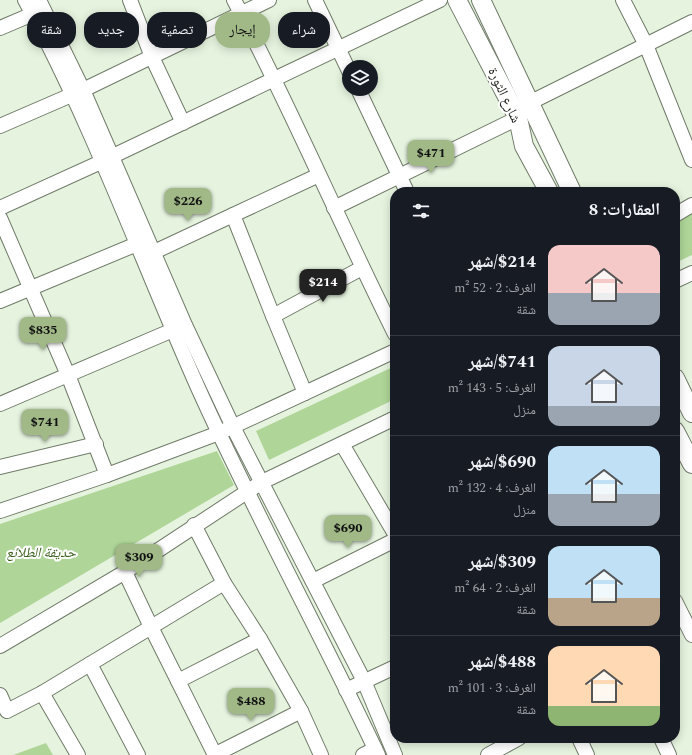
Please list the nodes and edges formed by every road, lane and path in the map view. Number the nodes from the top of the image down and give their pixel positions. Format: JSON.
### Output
{"nodes":[{"id":1,"x":25,"y":0,"type":"edge"},
{"id":2,"x":39,"y":0,"type":"edge"},
{"id":3,"x":130,"y":0,"type":"edge"},
{"id":4,"x":234,"y":0,"type":"edge"},
{"id":5,"x":269,"y":0,"type":"edge"},
{"id":6,"x":315,"y":0,"type":"edge"},
{"id":7,"x":440,"y":0,"type":"edge"},
{"id":8,"x":457,"y":0,"type":"edge"},
{"id":9,"x":481,"y":0,"type":"edge"},
{"id":10,"x":623,"y":0,"type":"edge"},
{"id":11,"x":31,"y":12,"type":"edge"},
{"id":12,"x":240,"y":12,"type":"edge"},
{"id":13,"x":243,"y":12,"type":"edge"},
{"id":14,"x":27,"y":16,"type":"edge"},
{"id":15,"x":692,"y":22,"type":"edge"},
{"id":16,"x":215,"y":26,"type":"edge"},
{"id":17,"x":0,"y":28,"type":"edge"},
{"id":18,"x":646,"y":45,"type":"junction"},
{"id":19,"x":52,"y":48,"type":"edge"},
{"id":20,"x":258,"y":48,"type":"edge"},
{"id":21,"x":339,"y":50,"type":"junction"},
{"id":22,"x":152,"y":58,"type":"junction"},
{"id":23,"x":344,"y":60,"type":"edge"},
{"id":24,"x":274,"y":79,"type":"junction"},
{"id":25,"x":77,"y":92,"type":"junction"},
{"id":26,"x":361,"y":96,"type":"edge"},
{"id":27,"x":529,"y":103,"type":"junction"},
{"id":28,"x":518,"y":118,"type":"junction"},
{"id":29,"x":183,"y":123,"type":"junction"},
{"id":30,"x":0,"y":126,"type":"edge"},
{"id":31,"x":107,"y":159,"type":"junction"},
{"id":32,"x":692,"y":160,"type":"edge"},
{"id":33,"x":319,"y":175,"type":"junction"},
{"id":34,"x":399,"y":176,"type":"junction"},
{"id":35,"x":404,"y":187,"type":"edge"},
{"id":36,"x":545,"y":187,"type":"edge"},
{"id":37,"x":570,"y":187,"type":"edge"},
{"id":38,"x":692,"y":205,"type":"edge"},
{"id":39,"x":0,"y":208,"type":"edge"},
{"id":40,"x":334,"y":208,"type":"junction"},
{"id":41,"x":680,"y":212,"type":"edge"},
{"id":42,"x":233,"y":215,"type":"junction"},
{"id":43,"x":0,"y":218,"type":"edge"},
{"id":44,"x":137,"y":244,"type":"junction"},
{"id":45,"x":154,"y":252,"type":"junction"},
{"id":46,"x":362,"y":268,"type":"junction"},
{"id":47,"x":692,"y":272,"type":"edge"},
{"id":48,"x":680,"y":278,"type":"edge"},
{"id":49,"x":30,"y":289,"type":"junction"},
{"id":50,"x":0,"y":301,"type":"edge"},
{"id":51,"x":273,"y":316,"type":"junction"},
{"id":52,"x":390,"y":324,"type":"edge"},
{"id":53,"x":173,"y":330,"type":"junction"},
{"id":54,"x":390,"y":353,"type":"edge"},
{"id":55,"x":68,"y":375,"type":"junction"},
{"id":56,"x":680,"y":388,"type":"edge"},
{"id":57,"x":305,"y":393,"type":"junction"},
{"id":58,"x":0,"y":404,"type":"edge"},
{"id":59,"x":692,"y":413,"type":"edge"},
{"id":60,"x":390,"y":420,"type":"edge"},
{"id":61,"x":233,"y":427,"type":"junction"},
{"id":62,"x":219,"y":433,"type":"junction"},
{"id":63,"x":680,"y":441,"type":"edge"},
{"id":64,"x":96,"y":444,"type":"junction"},
{"id":65,"x":342,"y":444,"type":"junction"},
{"id":66,"x":692,"y":464,"type":"edge"},
{"id":67,"x":0,"y":467,"type":"edge"},
{"id":68,"x":107,"y":475,"type":"junction"},
{"id":69,"x":262,"y":482,"type":"junction"},
{"id":70,"x":246,"y":491,"type":"junction"},
{"id":71,"x":0,"y":511,"type":"edge"},
{"id":72,"x":194,"y":525,"type":"junction"},
{"id":73,"x":390,"y":526,"type":"edge"},
{"id":74,"x":390,"y":542,"type":"edge"},
{"id":75,"x":125,"y":572,"type":"junction"},
{"id":76,"x":313,"y":581,"type":"junction"},
{"id":77,"x":224,"y":583,"type":"junction"},
{"id":78,"x":680,"y":611,"type":"edge"},
{"id":79,"x":151,"y":627,"type":"junction"},
{"id":80,"x":692,"y":634,"type":"edge"},
{"id":81,"x":260,"y":639,"type":"junction"},
{"id":82,"x":0,"y":646,"type":"edge"},
{"id":83,"x":90,"y":664,"type":"junction"},
{"id":84,"x":390,"y":669,"type":"edge"},
{"id":85,"x":178,"y":681,"type":"junction"},
{"id":86,"x":364,"y":681,"type":"junction"},
{"id":87,"x":346,"y":690,"type":"junction"},
{"id":88,"x":42,"y":693,"type":"junction"},
{"id":89,"x":0,"y":695,"type":"edge"},
{"id":90,"x":301,"y":711,"type":"junction"},
{"id":91,"x":509,"y":743,"type":"edge"},
{"id":92,"x":581,"y":743,"type":"edge"},
{"id":93,"x":663,"y":743,"type":"edge"},
{"id":94,"x":494,"y":750,"type":"edge"},
{"id":95,"x":372,"y":753,"type":"edge"},
{"id":96,"x":78,"y":755,"type":"edge"},
{"id":97,"x":138,"y":755,"type":"edge"},
{"id":98,"x":214,"y":755,"type":"edge"},
{"id":99,"x":321,"y":755,"type":"edge"},
{"id":100,"x":395,"y":755,"type":"edge"},
{"id":101,"x":587,"y":755,"type":"edge"},
{"id":102,"x":669,"y":755,"type":"edge"}],
"edges":[{"from":1,"to":11,"type":"street"},
{"from":2,"to":25,"type":"street"},
{"from":3,"to":22,"type":"street"},
{"from":4,"to":12,"type":"street"},
{"from":5,"to":13,"type":"street"},
{"from":6,"to":21,"type":"street"},
{"from":7,"to":21,"type":"street"},
{"from":8,"to":28,"type":"main road","name":"شارع الثورة"},
{"from":9,"to":27,"type":"main road","name":"شارع الثورة"},
{"from":10,"to":18,"type":"street"},
{"from":14,"to":17,"type":"street"},
{"from":15,"to":18,"type":"street"},
{"from":16,"to":22,"type":"street"},
{"from":18,"to":27,"type":"street"},
{"from":18,"to":32,"type":"street"},
{"from":19,"to":25,"type":"street"},
{"from":20,"to":24,"type":"street"},
{"from":21,"to":23,"type":"street"},
{"from":21,"to":24,"type":"street"},
{"from":22,"to":25,"type":"street"},
{"from":22,"to":29,"type":"street"},
{"from":24,"to":29,"type":"street"},
{"from":24,"to":33,"type":"street"},
{"from":25,"to":30,"type":"street"},
{"from":25,"to":31,"type":"street"},
{"from":26,"to":34,"type":"street"},
{"from":27,"to":37,"type":"main road","name":"شارع الثورة"},
{"from":28,"to":34,"type":"street"},
{"from":28,"to":36,"type":"main road","name":"شارع الثورة"},
{"from":29,"to":31,"type":"street"},
{"from":31,"to":39,"type":"street"},
{"from":31,"to":44,"type":"street"},
{"from":31,"to":45,"type":"street"},
{"from":33,"to":40,"type":"street"},
{"from":33,"to":42,"type":"street"},
{"from":34,"to":35,"type":"street"},
{"from":34,"to":40,"type":"street"},
{"from":38,"to":41,"type":"street"},
{"from":40,"to":46,"type":"street"},
{"from":42,"to":45,"type":"street"},
{"from":42,"to":51,"type":"street"},
{"from":43,"to":49,"type":"street"},
{"from":44,"to":49,"type":"street"},
{"from":44,"to":53,"type":"street"},
{"from":45,"to":61,"type":"street"},
{"from":46,"to":51,"type":"street"},
{"from":46,"to":52,"type":"street"},
{"from":47,"to":48,"type":"street"},
{"from":49,"to":50,"type":"street"},
{"from":49,"to":55,"type":"street"},
{"from":51,"to":57,"type":"street"},
{"from":53,"to":55,"type":"street"},
{"from":53,"to":62,"type":"street"},
{"from":54,"to":57,"type":"street"},
{"from":55,"to":58,"type":"street"},
{"from":55,"to":64,"type":"street"},
{"from":56,"to":59,"type":"main road"},
{"from":57,"to":61,"type":"street"},
{"from":60,"to":65,"type":"street"},
{"from":61,"to":62,"type":"street"},
{"from":61,"to":69,"type":"street"},
{"from":62,"to":68,"type":"street"},
{"from":62,"to":70,"type":"street"},
{"from":63,"to":66,"type":"main road"},
{"from":64,"to":67,"type":"street"},
{"from":64,"to":68,"type":"street"},
{"from":65,"to":69,"type":"street"},
{"from":65,"to":73,"type":"street"},
{"from":68,"to":71,"type":"street"},
{"from":69,"to":70,"type":"street"},
{"from":69,"to":76,"type":"street"},
{"from":70,"to":72,"type":"street"},
{"from":70,"to":87,"type":"street"},
{"from":72,"to":75,"type":"street"},
{"from":72,"to":77,"type":"street"},
{"from":74,"to":76,"type":"street"},
{"from":75,"to":79,"type":"street"},
{"from":75,"to":82,"type":"street"},
{"from":76,"to":86,"type":"street"},
{"from":77,"to":79,"type":"street"},
{"from":77,"to":81,"type":"street"},
{"from":78,"to":80,"type":"street"},
{"from":79,"to":83,"type":"street"},
{"from":79,"to":85,"type":"street"},
{"from":81,"to":85,"type":"street"},
{"from":81,"to":90,"type":"street"},
{"from":83,"to":88,"type":"street"},
{"from":83,"to":97,"type":"street"},
{"from":84,"to":86,"type":"street"},
{"from":85,"to":98,"type":"street"},
{"from":86,"to":87,"type":"street"},
{"from":86,"to":100,"type":"street"},
{"from":87,"to":95,"type":"street"},
{"from":88,"to":89,"type":"street"},
{"from":88,"to":96,"type":"street"},
{"from":90,"to":98,"type":"street"},
{"from":90,"to":99,"type":"street"},
{"from":91,"to":94,"type":"street"},
{"from":92,"to":101,"type":"street"},
{"from":93,"to":102,"type":"street"}]}
